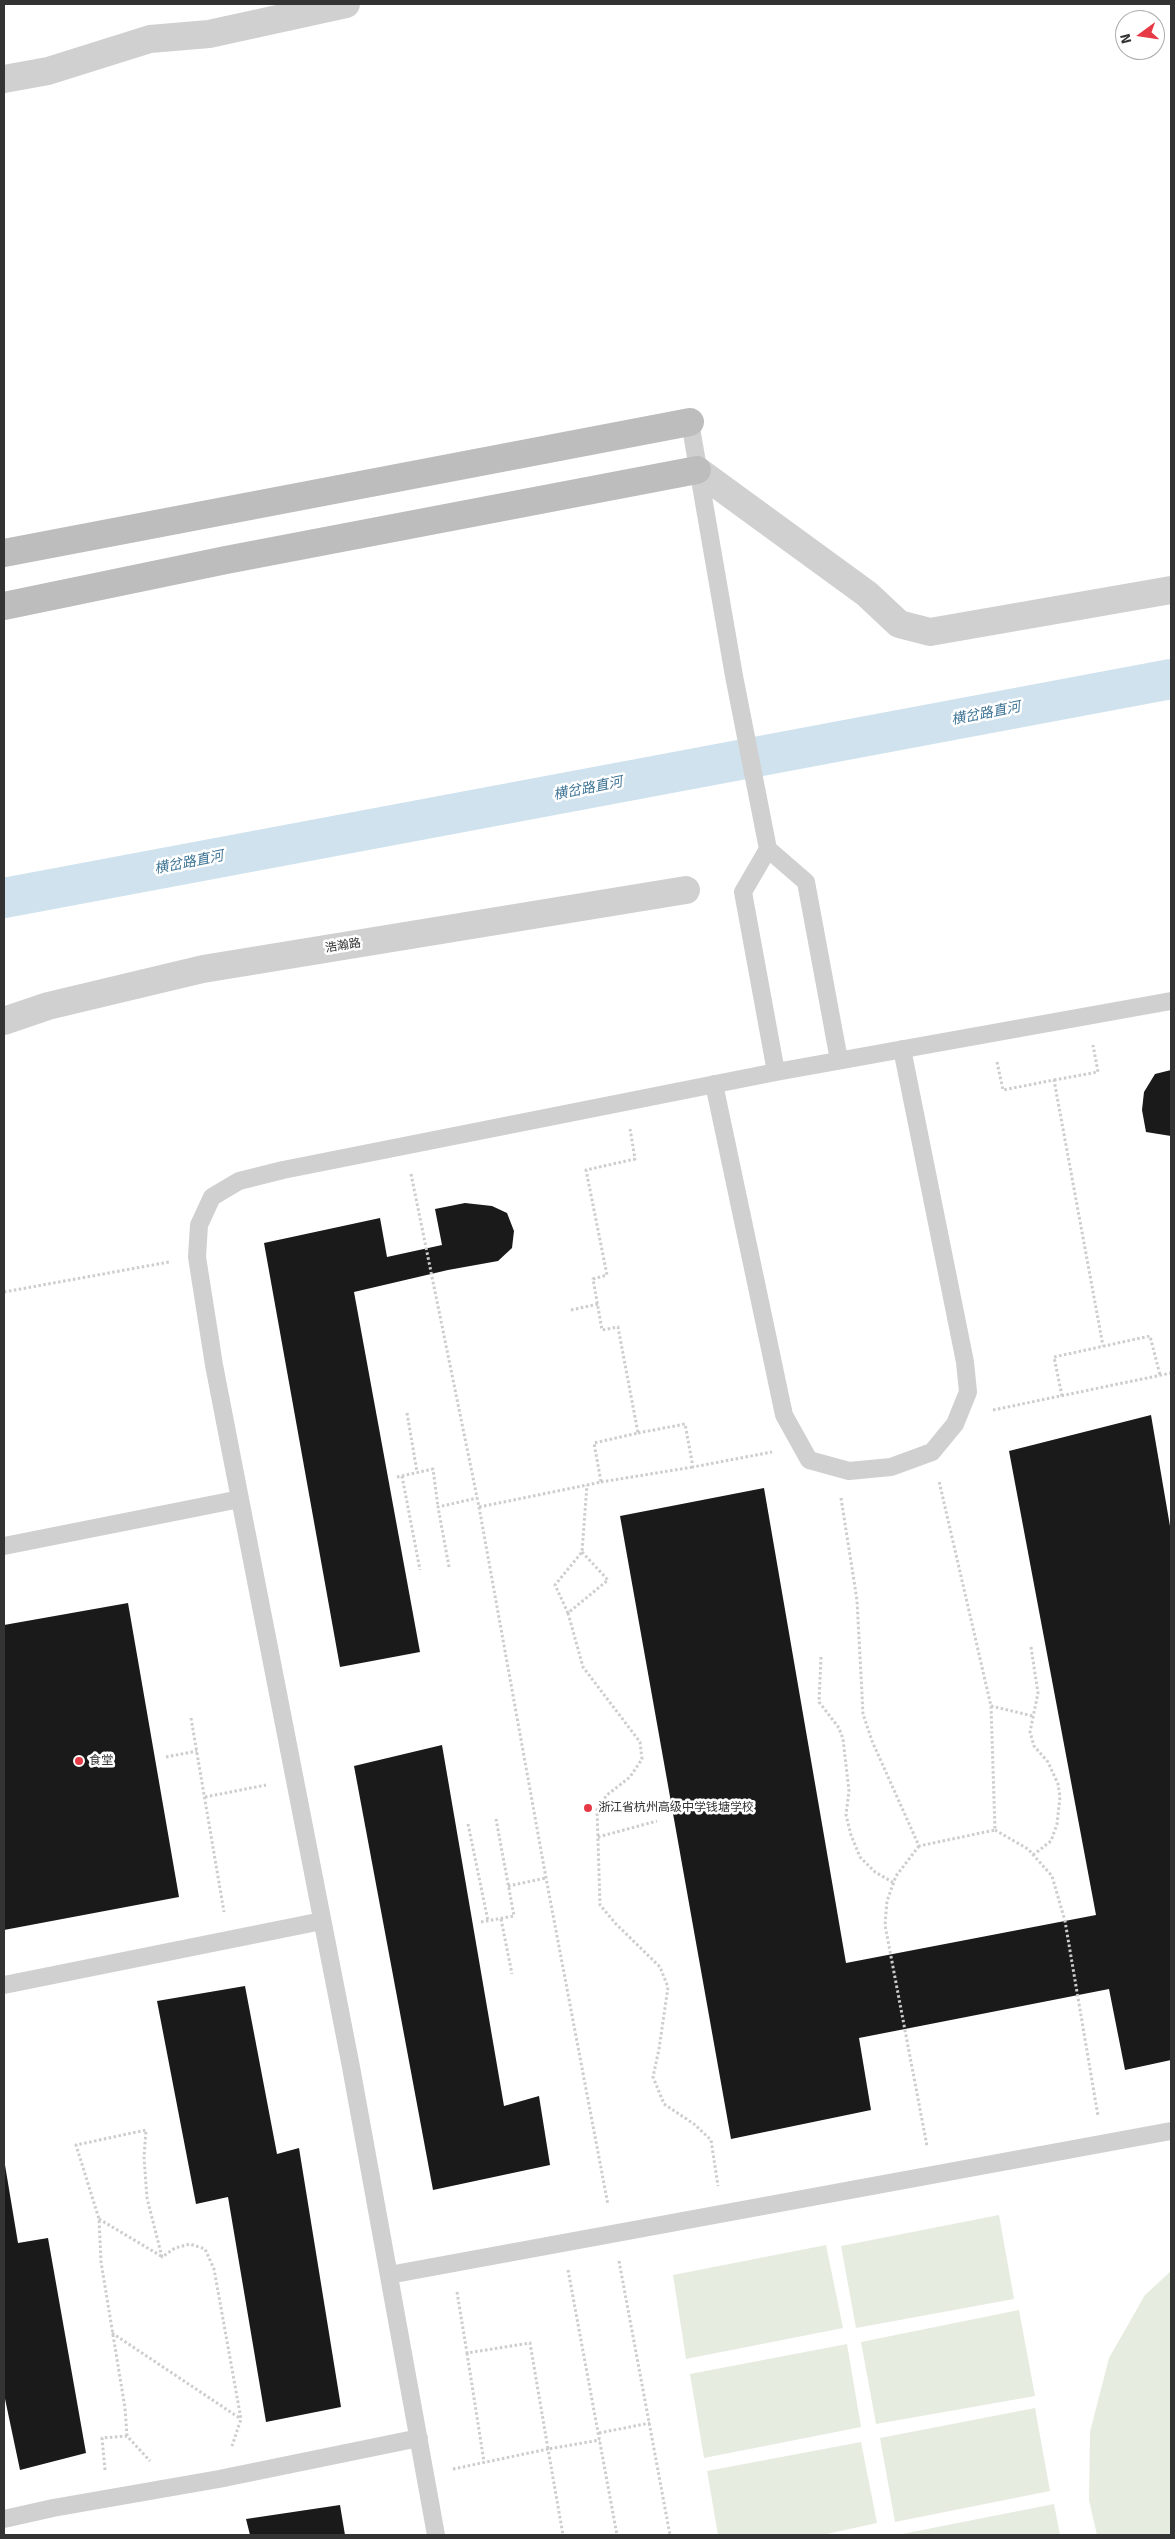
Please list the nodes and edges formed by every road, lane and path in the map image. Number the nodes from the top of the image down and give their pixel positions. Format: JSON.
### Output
{"nodes":[{"id":1,"x":346,"y":4,"type":"edge"},
{"id":2,"x":4,"y":79,"type":"edge"},
{"id":3,"x":690,"y":422,"type":"joint"},
{"id":4,"x":697,"y":470,"type":"junction"},
{"id":5,"x":4,"y":553,"type":"edge"},
{"id":6,"x":1171,"y":590,"type":"edge"},
{"id":7,"x":4,"y":606,"type":"edge"},
{"id":8,"x":768,"y":849,"type":"junction"},
{"id":9,"x":686,"y":890,"type":"dead end"},
{"id":10,"x":1171,"y":1001,"type":"edge"},
{"id":11,"x":1087,"y":1016,"type":"junction"},
{"id":12,"x":4,"y":1021,"type":"edge"},
{"id":13,"x":992,"y":1033,"type":"junction"},
{"id":14,"x":902,"y":1049,"type":"junction"},
{"id":15,"x":839,"y":1060,"type":"junction"},
{"id":16,"x":776,"y":1072,"type":"junction"},
{"id":17,"x":1054,"y":1080,"type":"junction"},
{"id":18,"x":714,"y":1084,"type":"junction"},
{"id":19,"x":626,"y":1102,"type":"junction"},
{"id":20,"x":405,"y":1146,"type":"junction"},
{"id":21,"x":197,"y":1257,"type":"junction"},
{"id":22,"x":4,"y":1292,"type":"edge"},
{"id":23,"x":598,"y":1304,"type":"junction"},
{"id":24,"x":571,"y":1310,"type":"dead end"},
{"id":25,"x":1103,"y":1346,"type":"junction"},
{"id":26,"x":1171,"y":1373,"type":"edge"},
{"id":27,"x":1160,"y":1375,"type":"junction"},
{"id":28,"x":1062,"y":1396,"type":"junction"},
{"id":29,"x":407,"y":1413,"type":"dead end"},
{"id":30,"x":958,"y":1418,"type":"junction"},
{"id":31,"x":638,"y":1433,"type":"junction"},
{"id":32,"x":801,"y":1446,"type":"junction"},
{"id":33,"x":932,"y":1452,"type":"junction"},
{"id":34,"x":693,"y":1466,"type":"junction"},
{"id":35,"x":836,"y":1467,"type":"junction"},
{"id":36,"x":417,"y":1472,"type":"junction"},
{"id":37,"x":402,"y":1476,"type":"junction"},
{"id":38,"x":396,"y":1477,"type":"dead end"},
{"id":39,"x":601,"y":1482,"type":"junction"},
{"id":40,"x":587,"y":1485,"type":"junction"},
{"id":41,"x":240,"y":1498,"type":"junction"},
{"id":42,"x":477,"y":1498,"type":"junction"},
{"id":43,"x":438,"y":1507,"type":"junction"},
{"id":44,"x":479,"y":1507,"type":"junction"},
{"id":45,"x":4,"y":1546,"type":"edge"},
{"id":46,"x":582,"y":1552,"type":"junction"},
{"id":47,"x":449,"y":1567,"type":"dead end"},
{"id":48,"x":420,"y":1570,"type":"dead end"},
{"id":49,"x":568,"y":1613,"type":"junction"},
{"id":50,"x":1030,"y":1647,"type":"dead end"},
{"id":51,"x":821,"y":1658,"type":"dead end"},
{"id":52,"x":991,"y":1706,"type":"junction"},
{"id":53,"x":1033,"y":1716,"type":"junction"},
{"id":54,"x":191,"y":1718,"type":"dead end"},
{"id":55,"x":197,"y":1751,"type":"junction"},
{"id":56,"x":166,"y":1757,"type":"dead end"},
{"id":57,"x":294,"y":1779,"type":"junction"},
{"id":58,"x":205,"y":1797,"type":"junction"},
{"id":59,"x":496,"y":1819,"type":"dead end"},
{"id":60,"x":657,"y":1821,"type":"dead end"},
{"id":61,"x":468,"y":1824,"type":"dead end"},
{"id":62,"x":995,"y":1830,"type":"junction"},
{"id":63,"x":598,"y":1837,"type":"junction"},
{"id":64,"x":919,"y":1846,"type":"junction"},
{"id":65,"x":1033,"y":1855,"type":"junction"},
{"id":66,"x":546,"y":1878,"type":"junction"},
{"id":67,"x":894,"y":1883,"type":"junction"},
{"id":68,"x":508,"y":1886,"type":"junction"},
{"id":69,"x":501,"y":1918,"type":"junction"},
{"id":70,"x":488,"y":1920,"type":"junction"},
{"id":71,"x":322,"y":1921,"type":"junction"},
{"id":72,"x":481,"y":1922,"type":"dead end"},
{"id":73,"x":229,"y":1940,"type":"junction"},
{"id":74,"x":512,"y":1974,"type":"dead end"},
{"id":75,"x":4,"y":1985,"type":"edge"},
{"id":76,"x":1171,"y":2131,"type":"edge"},
{"id":77,"x":1102,"y":2143,"type":"junction"},
{"id":78,"x":932,"y":2174,"type":"junction"},
{"id":79,"x":722,"y":2213,"type":"junction"},
{"id":80,"x":100,"y":2219,"type":"junction"},
{"id":81,"x":614,"y":2233,"type":"junction"},
{"id":82,"x":563,"y":2243,"type":"junction"},
{"id":83,"x":162,"y":2256,"type":"junction"},
{"id":84,"x":452,"y":2263,"type":"junction"},
{"id":85,"x":389,"y":2275,"type":"junction"},
{"id":86,"x":111,"y":2332,"type":"junction"},
{"id":87,"x":466,"y":2353,"type":"junction"},
{"id":88,"x":241,"y":2419,"type":"junction"},
{"id":89,"x":650,"y":2423,"type":"junction"},
{"id":90,"x":599,"y":2433,"type":"junction"},
{"id":91,"x":126,"y":2436,"type":"junction"},
{"id":92,"x":419,"y":2438,"type":"junction"},
{"id":93,"x":600,"y":2440,"type":"dead end"},
{"id":94,"x":548,"y":2449,"type":"junction"},
{"id":95,"x":231,"y":2450,"type":"dead end"},
{"id":96,"x":484,"y":2462,"type":"junction"},
{"id":97,"x":159,"y":2464,"type":"dead end"},
{"id":98,"x":425,"y":2474,"type":"junction"},
{"id":99,"x":107,"y":2498,"type":"junction"},
{"id":100,"x":4,"y":2519,"type":"edge"},
{"id":101,"x":436,"y":2535,"type":"edge"},
{"id":102,"x":563,"y":2535,"type":"edge"},
{"id":103,"x":617,"y":2535,"type":"edge"},
{"id":104,"x":670,"y":2535,"type":"edge"}],
"edges":[{"from":1,"to":2,"type":"street"},
{"from":3,"to":4,"type":"lane"},
{"from":3,"to":5,"type":"street"},
{"from":4,"to":6,"type":"street"},
{"from":4,"to":7,"type":"street"},
{"from":4,"to":8,"type":"lane"},
{"from":8,"to":15,"type":"lane"},
{"from":8,"to":16,"type":"lane"},
{"from":9,"to":12,"type":"street","name":"浩瀚路"},
{"from":10,"to":11,"type":"lane"},
{"from":11,"to":13,"type":"lane"},
{"from":11,"to":17,"type":"path"},
{"from":13,"to":14,"type":"lane"},
{"from":13,"to":17,"type":"path"},
{"from":14,"to":15,"type":"lane"},
{"from":14,"to":30,"type":"lane"},
{"from":15,"to":16,"type":"lane"},
{"from":16,"to":18,"type":"lane"},
{"from":17,"to":25,"type":"path"},
{"from":18,"to":19,"type":"lane"},
{"from":18,"to":32,"type":"lane"},
{"from":19,"to":20,"type":"lane"},
{"from":19,"to":23,"type":"path"},
{"from":20,"to":21,"type":"lane"},
{"from":20,"to":42,"type":"path"},
{"from":21,"to":22,"type":"path"},
{"from":21,"to":41,"type":"lane"},
{"from":23,"to":24,"type":"path"},
{"from":23,"to":31,"type":"path"},
{"from":25,"to":27,"type":"path"},
{"from":25,"to":28,"type":"path"},
{"from":26,"to":27,"type":"path"},
{"from":27,"to":28,"type":"path"},
{"from":28,"to":30,"type":"path"},
{"from":29,"to":36,"type":"path"},
{"from":30,"to":33,"type":"lane"},
{"from":31,"to":34,"type":"path"},
{"from":31,"to":39,"type":"path"},
{"from":32,"to":34,"type":"path"},
{"from":32,"to":35,"type":"lane"},
{"from":33,"to":35,"type":"lane"},
{"from":33,"to":52,"type":"path"},
{"from":34,"to":39,"type":"path"},
{"from":35,"to":64,"type":"path"},
{"from":36,"to":37,"type":"path"},
{"from":36,"to":43,"type":"path"},
{"from":37,"to":38,"type":"path"},
{"from":37,"to":48,"type":"path"},
{"from":39,"to":40,"type":"path"},
{"from":40,"to":44,"type":"path"},
{"from":40,"to":46,"type":"path"},
{"from":41,"to":45,"type":"lane"},
{"from":41,"to":57,"type":"lane"},
{"from":42,"to":43,"type":"path"},
{"from":42,"to":44,"type":"path"},
{"from":43,"to":47,"type":"path"},
{"from":44,"to":66,"type":"path"},
{"from":46,"to":49,"type":"path"},
{"from":46,"to":49,"type":"path"},
{"from":49,"to":63,"type":"path"},
{"from":50,"to":53,"type":"path"},
{"from":51,"to":67,"type":"path"},
{"from":52,"to":53,"type":"path"},
{"from":52,"to":62,"type":"path"},
{"from":53,"to":65,"type":"path"},
{"from":54,"to":55,"type":"path"},
{"from":55,"to":56,"type":"path"},
{"from":55,"to":58,"type":"path"},
{"from":57,"to":58,"type":"path"},
{"from":57,"to":71,"type":"lane"},
{"from":58,"to":73,"type":"path"},
{"from":59,"to":68,"type":"path"},
{"from":60,"to":63,"type":"path"},
{"from":61,"to":70,"type":"path"},
{"from":62,"to":64,"type":"path"},
{"from":62,"to":65,"type":"path"},
{"from":63,"to":79,"type":"path"},
{"from":64,"to":67,"type":"path"},
{"from":65,"to":77,"type":"path"},
{"from":66,"to":68,"type":"path"},
{"from":66,"to":81,"type":"path"},
{"from":67,"to":78,"type":"path"},
{"from":68,"to":69,"type":"path"},
{"from":69,"to":70,"type":"path"},
{"from":69,"to":74,"type":"path"},
{"from":70,"to":72,"type":"path"},
{"from":71,"to":73,"type":"lane"},
{"from":71,"to":85,"type":"lane"},
{"from":73,"to":75,"type":"lane"},
{"from":76,"to":77,"type":"lane"},
{"from":77,"to":78,"type":"lane"},
{"from":78,"to":79,"type":"lane"},
{"from":79,"to":81,"type":"lane"},
{"from":80,"to":83,"type":"path"},
{"from":80,"to":83,"type":"path"},
{"from":80,"to":86,"type":"path"},
{"from":81,"to":82,"type":"lane"},
{"from":81,"to":89,"type":"path"},
{"from":82,"to":84,"type":"lane"},
{"from":82,"to":90,"type":"path"},
{"from":83,"to":88,"type":"path"},
{"from":84,"to":85,"type":"lane"},
{"from":84,"to":87,"type":"path"},
{"from":85,"to":92,"type":"lane"},
{"from":86,"to":88,"type":"path"},
{"from":86,"to":91,"type":"path"},
{"from":87,"to":94,"type":"path"},
{"from":87,"to":96,"type":"path"},
{"from":88,"to":95,"type":"path"},
{"from":89,"to":90,"type":"path"},
{"from":89,"to":104,"type":"path"},
{"from":90,"to":103,"type":"path"},
{"from":91,"to":97,"type":"path"},
{"from":91,"to":99,"type":"path"},
{"from":92,"to":98,"type":"lane"},
{"from":92,"to":99,"type":"lane"},
{"from":93,"to":94,"type":"path"},
{"from":94,"to":96,"type":"path"},
{"from":94,"to":102,"type":"path"},
{"from":96,"to":98,"type":"path"},
{"from":98,"to":101,"type":"lane"},
{"from":99,"to":100,"type":"lane"}]}
